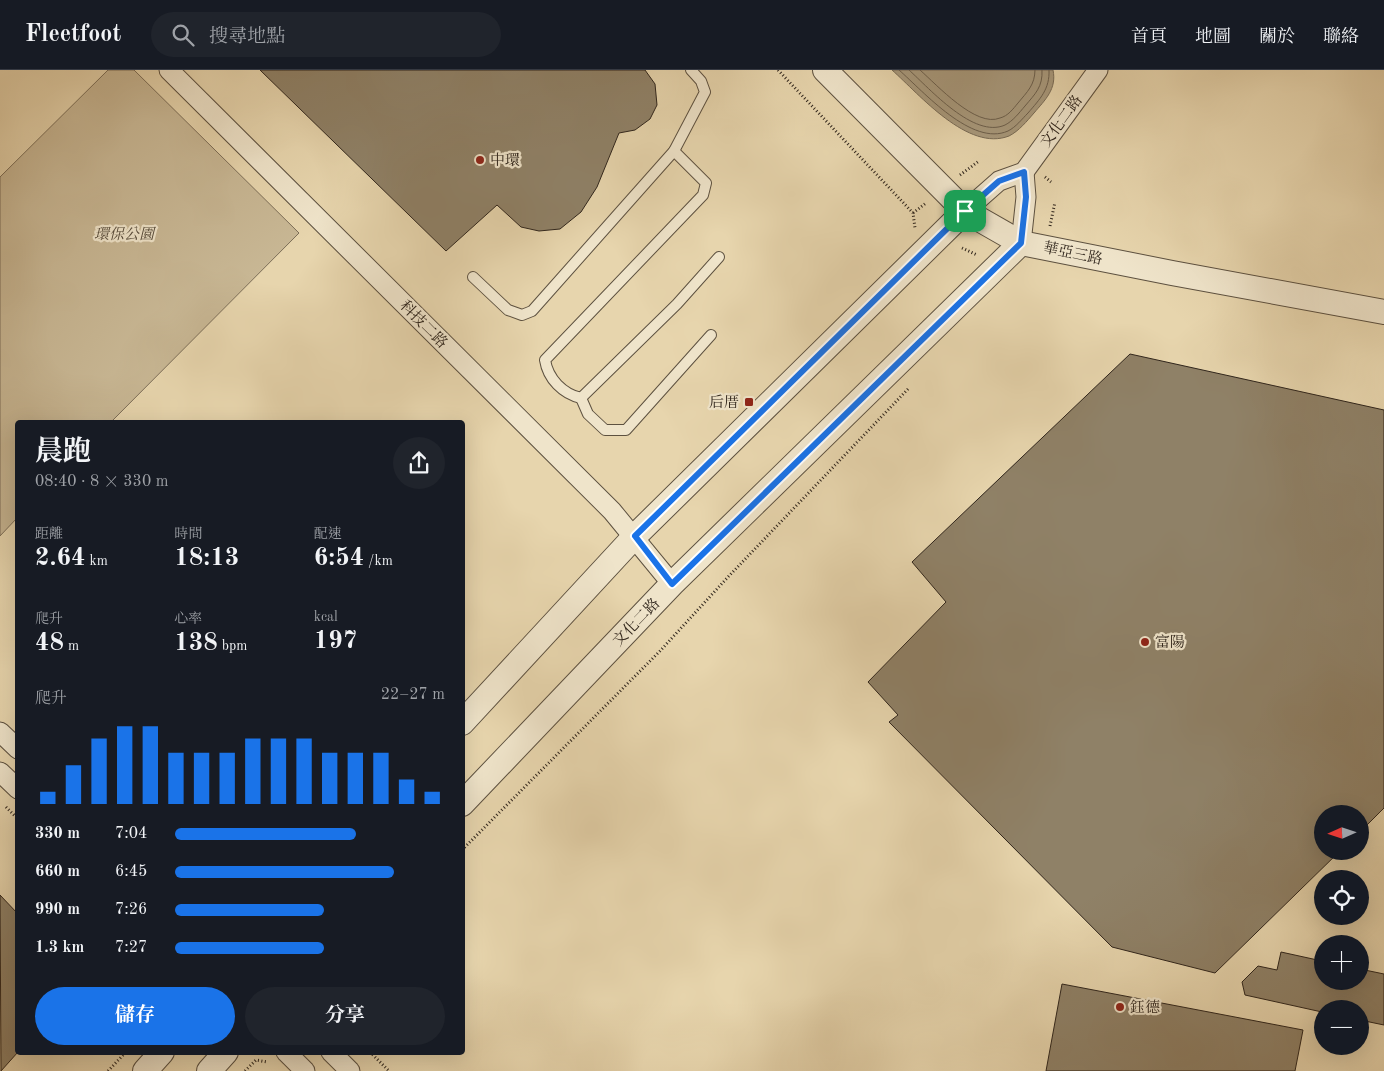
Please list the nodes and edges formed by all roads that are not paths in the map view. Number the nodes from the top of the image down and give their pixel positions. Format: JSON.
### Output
{"nodes":[{"id":1,"x":168,"y":70,"type":"edge"},
{"id":2,"x":691,"y":70,"type":"edge"},
{"id":3,"x":825,"y":70,"type":"edge"},
{"id":4,"x":1098,"y":70,"type":"edge"},
{"id":5,"x":674,"y":151,"type":"junction"},
{"id":6,"x":1024,"y":172,"type":"junction"},
{"id":7,"x":965,"y":211,"type":"junction"},
{"id":8,"x":1021,"y":243,"type":"junction"},
{"id":9,"x":719,"y":257,"type":"dead end"},
{"id":10,"x":473,"y":277,"type":"dead end"},
{"id":11,"x":1384,"y":312,"type":"edge"},
{"id":12,"x":711,"y":335,"type":"dead end"},
{"id":13,"x":581,"y":398,"type":"junction"},
{"id":14,"x":635,"y":536,"type":"junction"},
{"id":15,"x":672,"y":584,"type":"junction"},
{"id":16,"x":465,"y":720,"type":"edge"},
{"id":17,"x":0,"y":732,"type":"edge"},
{"id":18,"x":15,"y":746,"type":"edge"},
{"id":19,"x":0,"y":772,"type":"edge"},
{"id":20,"x":15,"y":786,"type":"edge"},
{"id":21,"x":465,"y":801,"type":"edge"},
{"id":22,"x":159,"y":1055,"type":"edge"},
{"id":23,"x":223,"y":1055,"type":"edge"},
{"id":24,"x":289,"y":1055,"type":"edge"},
{"id":25,"x":333,"y":1055,"type":"edge"},
{"id":26,"x":145,"y":1071,"type":"edge"},
{"id":27,"x":209,"y":1071,"type":"edge"},
{"id":28,"x":306,"y":1071,"type":"edge"},
{"id":29,"x":350,"y":1071,"type":"edge"}],
"edges":[{"from":1,"to":14,"type":"street","name":"科技二路"},
{"from":2,"to":5,"type":"lane"},
{"from":3,"to":7,"type":"street","name":"華亞三路"},
{"from":4,"to":6,"type":"street","name":"文化二路"},
{"from":5,"to":10,"type":"lane"},
{"from":5,"to":13,"type":"lane"},
{"from":6,"to":7,"type":"street"},
{"from":6,"to":8,"type":"street"},
{"from":7,"to":8,"type":"street","name":"華亞三路"},
{"from":7,"to":14,"type":"street"},
{"from":8,"to":11,"type":"street","name":"華亞三路"},
{"from":8,"to":15,"type":"street","name":"文化二路"},
{"from":9,"to":13,"type":"lane"},
{"from":12,"to":13,"type":"lane"},
{"from":14,"to":15,"type":"street","name":"科技二路"},
{"from":14,"to":16,"type":"street"},
{"from":15,"to":21,"type":"street","name":"文化二路"},
{"from":17,"to":18,"type":"street"},
{"from":19,"to":20,"type":"street"},
{"from":22,"to":26,"type":"street"},
{"from":23,"to":27,"type":"street"},
{"from":24,"to":28,"type":"street"},
{"from":25,"to":29,"type":"street"}]}
